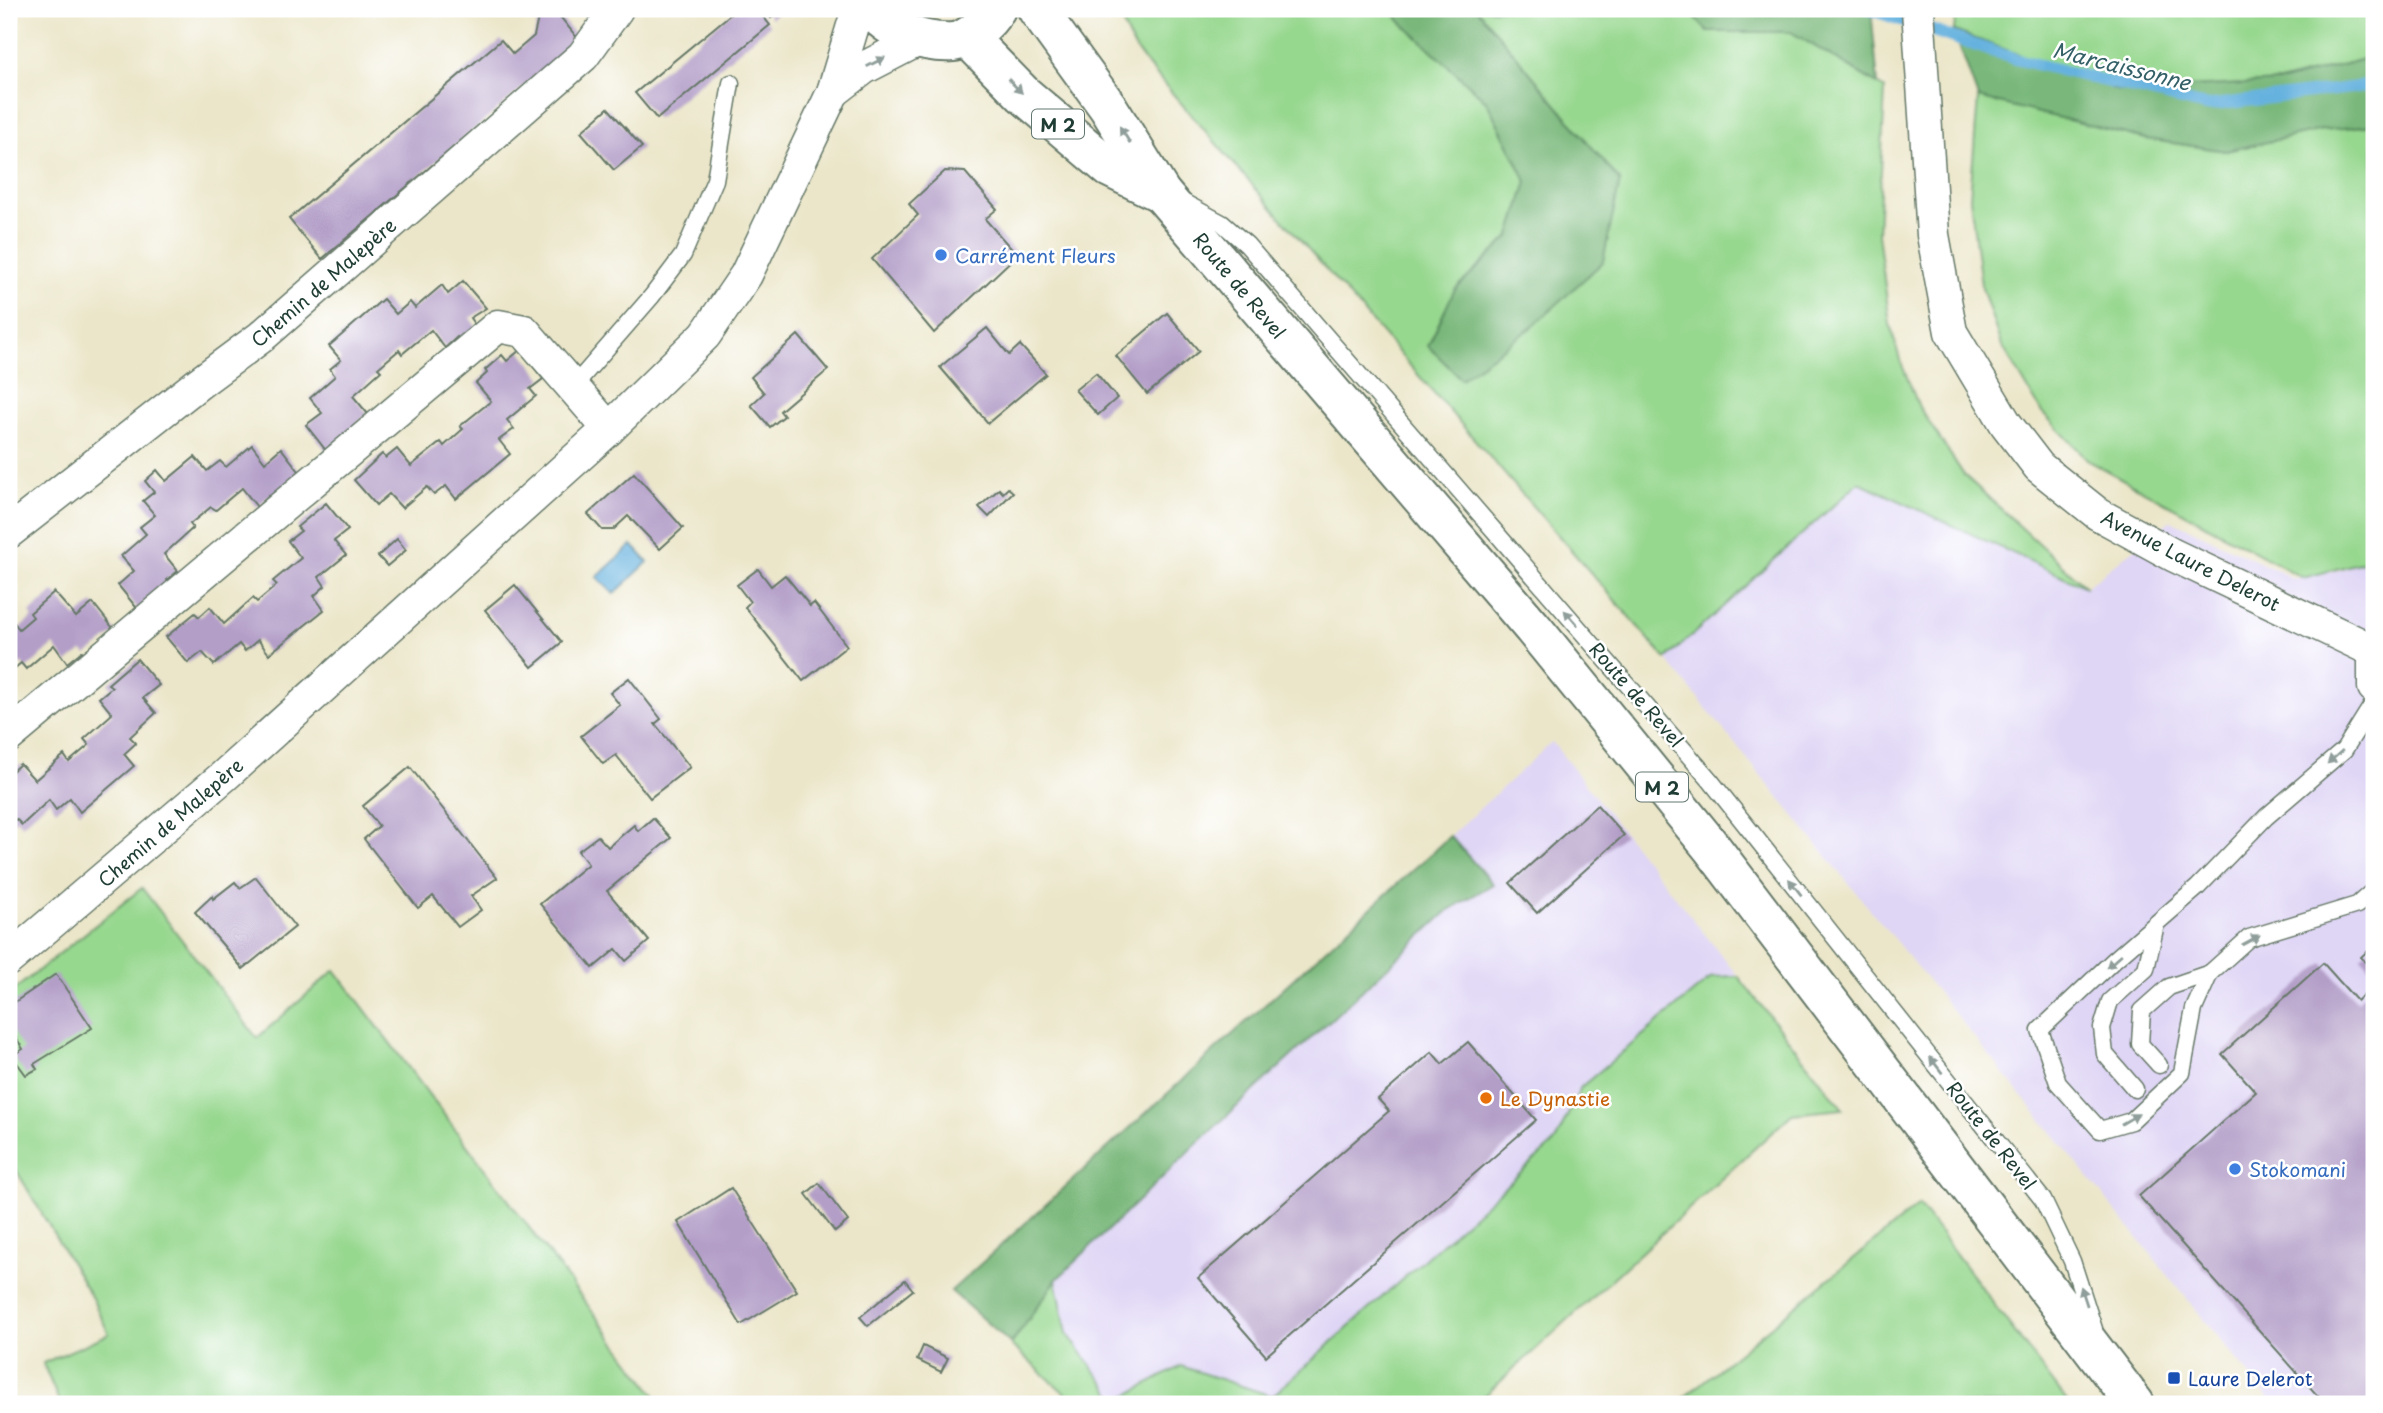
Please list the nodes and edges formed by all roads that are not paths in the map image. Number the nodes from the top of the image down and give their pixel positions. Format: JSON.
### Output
{"nodes":[{"id":1,"x":617,"y":9,"type":"edge"},
{"id":2,"x":858,"y":9,"type":"edge"},
{"id":3,"x":872,"y":9,"type":"edge"},
{"id":4,"x":996,"y":9,"type":"edge"},
{"id":5,"x":1037,"y":9,"type":"edge"},
{"id":6,"x":1918,"y":9,"type":"edge"},
{"id":7,"x":967,"y":37,"type":"junction"},
{"id":8,"x":922,"y":38,"type":"junction"},
{"id":9,"x":731,"y":83,"type":"dead end"},
{"id":10,"x":834,"y":92,"type":"junction"},
{"id":11,"x":1161,"y":193,"type":"junction"},
{"id":12,"x":573,"y":387,"type":"junction"},
{"id":13,"x":609,"y":429,"type":"junction"},
{"id":14,"x":9,"y":532,"type":"edge"},
{"id":15,"x":2374,"y":651,"type":"edge"},
{"id":16,"x":2374,"y":662,"type":"edge"},
{"id":17,"x":2374,"y":687,"type":"edge"},
{"id":18,"x":2374,"y":702,"type":"edge"},
{"id":19,"x":9,"y":736,"type":"edge"},
{"id":20,"x":2374,"y":890,"type":"edge"},
{"id":21,"x":2156,"y":924,"type":"junction"},
{"id":22,"x":9,"y":960,"type":"edge"},
{"id":23,"x":2210,"y":973,"type":"junction"},
{"id":24,"x":2159,"y":1065,"type":"dead end"},
{"id":25,"x":2135,"y":1089,"type":"dead end"},
{"id":26,"x":2104,"y":1361,"type":"junction"},
{"id":27,"x":2135,"y":1404,"type":"edge"}],
"edges":[{"from":1,"to":14,"type":"street","name":"Chemin de Malepère"},
{"from":2,"to":10,"type":"street","name":"Chemin de Malepère"},
{"from":3,"to":8,"type":"main road"},
{"from":4,"to":7,"type":"main road"},
{"from":11,"to":5,"type":"main road","name":"Route de Revel","number":"M 2","one_way":true},
{"from":6,"to":15,"type":"street","name":"Avenue Laure Delerot"},
{"from":7,"to":8,"type":"main road"},
{"from":7,"to":11,"type":"main road","name":"Route de Revel","number":"M 2","one_way":true},
{"from":10,"to":8,"type":"street","name":"Chemin de Malepère","one_way":true},
{"from":9,"to":12,"type":"lane"},
{"from":10,"to":13,"type":"street","name":"Chemin de Malepère"},
{"from":11,"to":26,"type":"main road","name":"Route de Revel","number":"M 2"},
{"from":26,"to":11,"type":"lane","name":"Route de Revel","one_way":true},
{"from":12,"to":13,"type":"street"},
{"from":12,"to":19,"type":"street"},
{"from":13,"to":22,"type":"street","name":"Chemin de Malepère"},
{"from":16,"to":17,"type":"street"},
{"from":18,"to":21,"type":"lane","one_way":true},
{"from":23,"to":20,"type":"lane","one_way":true},
{"from":21,"to":23,"type":"lane","one_way":true},
{"from":21,"to":25,"type":"lane"},
{"from":23,"to":24,"type":"lane"},
{"from":26,"to":27,"type":"main road","name":"Route de Revel","number":"M 2"}]}
